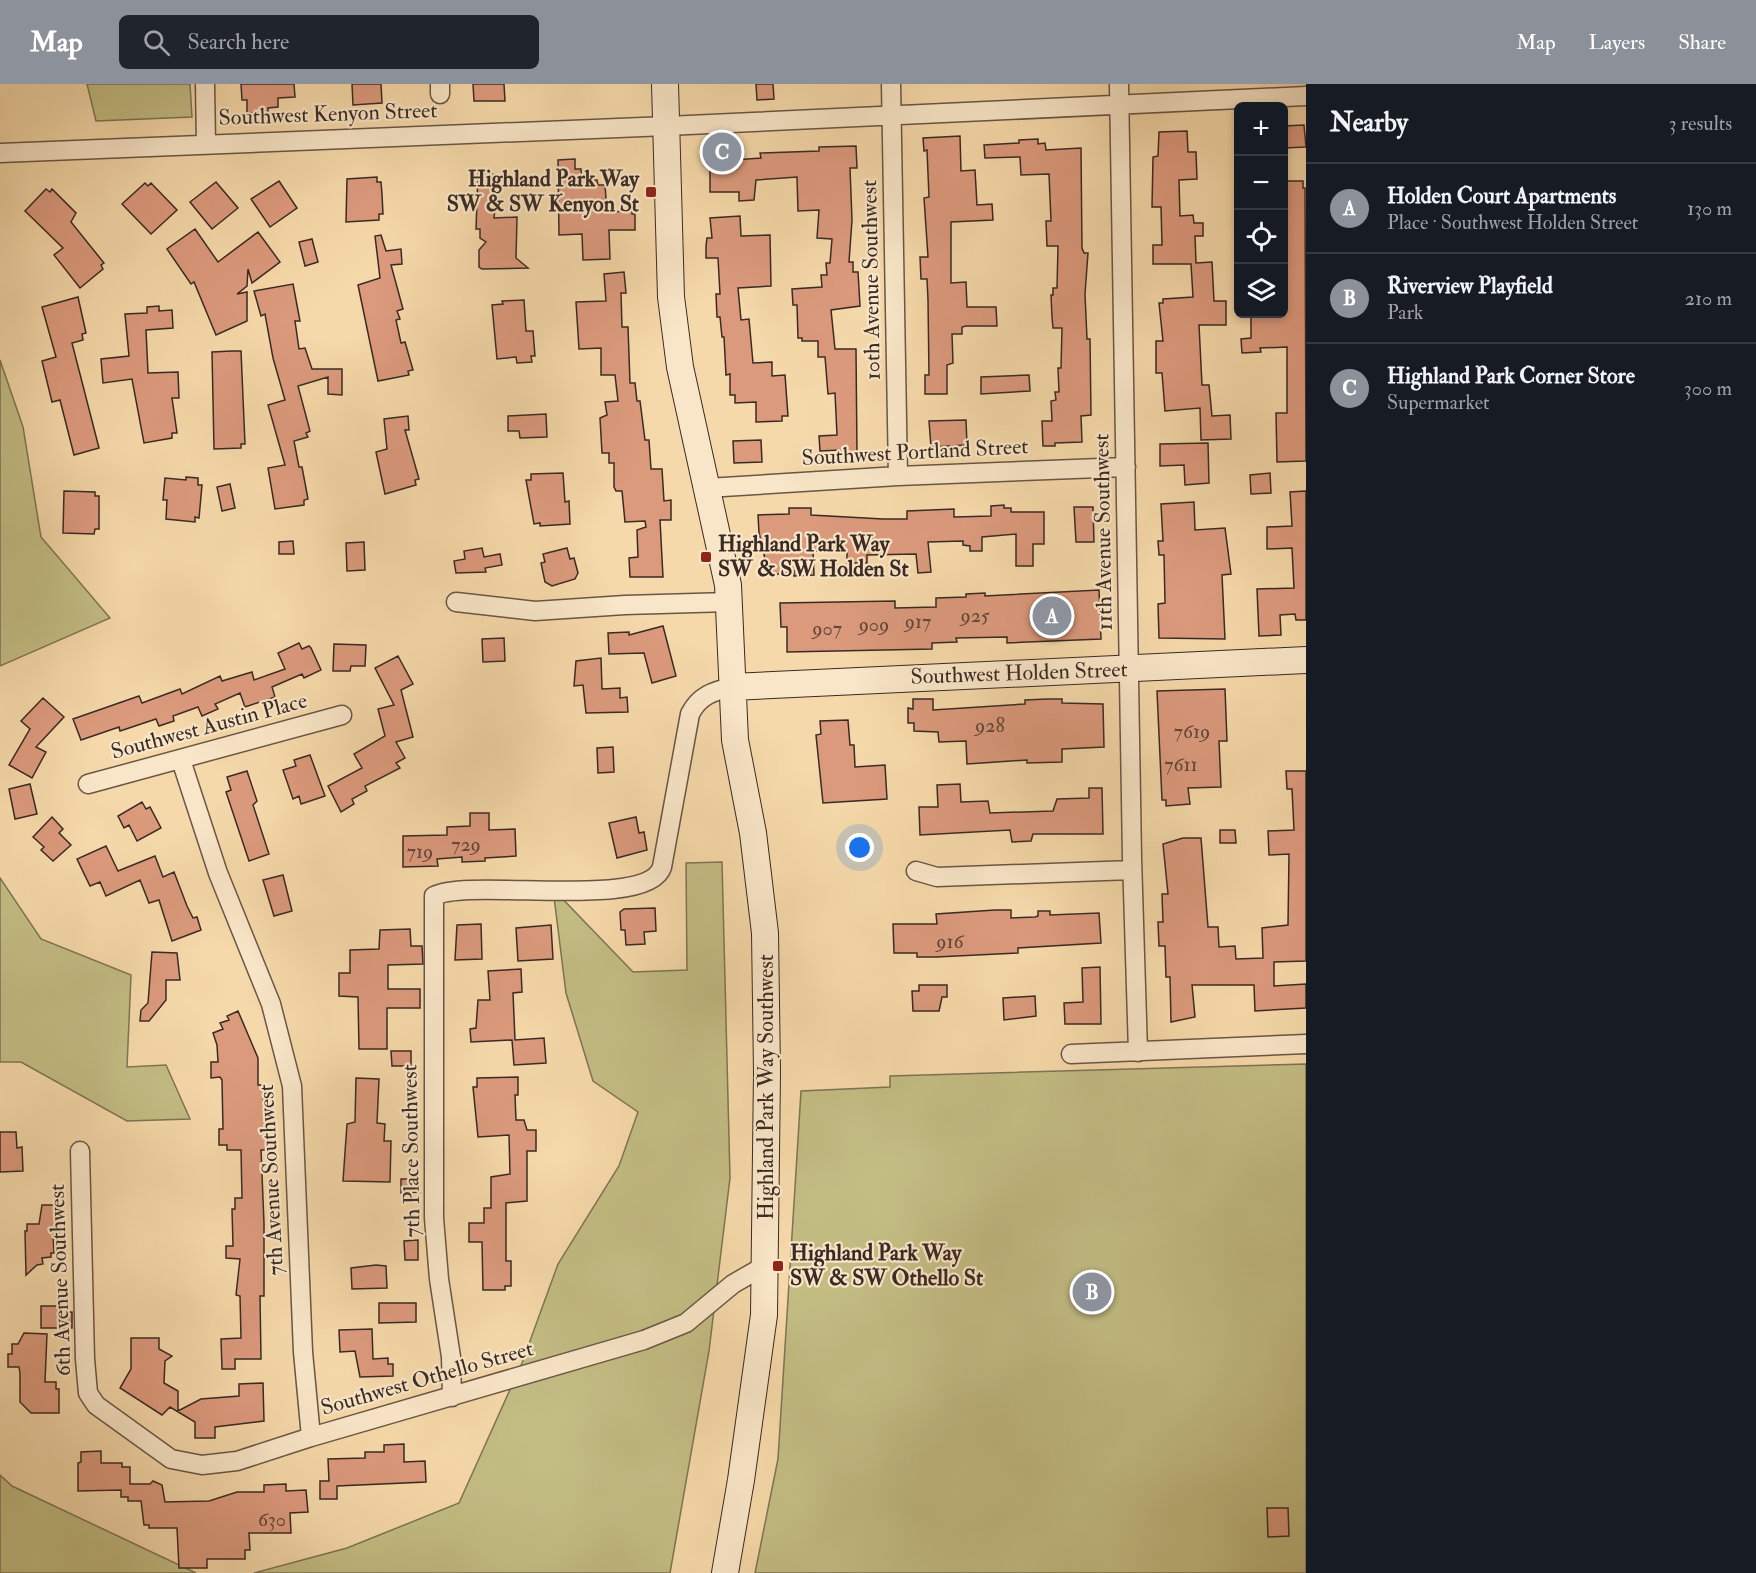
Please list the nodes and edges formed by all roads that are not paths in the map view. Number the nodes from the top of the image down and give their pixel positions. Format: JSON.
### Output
{"nodes":[{"id":1,"x":205,"y":84,"type":"edge"},
{"id":2,"x":665,"y":84,"type":"edge"},
{"id":3,"x":891,"y":84,"type":"edge"},
{"id":4,"x":1119,"y":84,"type":"edge"},
{"id":5,"x":1306,"y":96,"type":"edge"},
{"id":6,"x":1120,"y":105,"type":"junction"},
{"id":7,"x":892,"y":115,"type":"junction"},
{"id":8,"x":667,"y":126,"type":"junction"},
{"id":9,"x":206,"y":143,"type":"junction"},
{"id":10,"x":0,"y":153,"type":"edge"},
{"id":11,"x":1126,"y":467,"type":"junction"},
{"id":12,"x":898,"y":476,"type":"junction"},
{"id":13,"x":707,"y":488,"type":"junction"},
{"id":14,"x":456,"y":602,"type":"dead end"},
{"id":15,"x":729,"y":602,"type":"junction"},
{"id":16,"x":1306,"y":660,"type":"edge"},
{"id":17,"x":1129,"y":669,"type":"junction"},
{"id":18,"x":732,"y":687,"type":"junction"},
{"id":19,"x":342,"y":715,"type":"dead end"},
{"id":20,"x":180,"y":760,"type":"junction"},
{"id":21,"x":88,"y":784,"type":"dead end"},
{"id":22,"x":1132,"y":870,"type":"junction"},
{"id":23,"x":916,"y":872,"type":"dead end"},
{"id":24,"x":1306,"y":1044,"type":"edge"},
{"id":25,"x":1138,"y":1052,"type":"junction"},
{"id":26,"x":1071,"y":1054,"type":"dead end"},
{"id":27,"x":80,"y":1151,"type":"dead end"},
{"id":28,"x":766,"y":1265,"type":"junction"},
{"id":29,"x":452,"y":1397,"type":"junction"},
{"id":30,"x":96,"y":1406,"type":"joint"},
{"id":31,"x":311,"y":1437,"type":"junction"},
{"id":32,"x":725,"y":1573,"type":"edge"}],
"edges":[{"from":1,"to":9,"type":"street"},
{"from":2,"to":8,"type":"street","name":"Highland Park Way Southwest"},
{"from":3,"to":7,"type":"street","name":"10th Avenue Southwest"},
{"from":4,"to":6,"type":"street","name":"11th Avenue Southwest"},
{"from":5,"to":6,"type":"street","name":"Southwest Kenyon Street"},
{"from":6,"to":7,"type":"street","name":"Southwest Kenyon Street"},
{"from":6,"to":11,"type":"street","name":"11th Avenue Southwest"},
{"from":7,"to":8,"type":"street","name":"Southwest Kenyon Street"},
{"from":7,"to":12,"type":"street","name":"10th Avenue Southwest"},
{"from":8,"to":9,"type":"street","name":"Southwest Kenyon Street"},
{"from":8,"to":13,"type":"street","name":"Highland Park Way Southwest"},
{"from":9,"to":10,"type":"street","name":"Southwest Kenyon Street"},
{"from":11,"to":12,"type":"street","name":"Southwest Portland Street"},
{"from":11,"to":17,"type":"street","name":"11th Avenue Southwest"},
{"from":12,"to":13,"type":"street","name":"Southwest Portland Street"},
{"from":13,"to":15,"type":"street","name":"Highland Park Way Southwest"},
{"from":14,"to":15,"type":"street"},
{"from":15,"to":18,"type":"street","name":"Highland Park Way Southwest"},
{"from":16,"to":17,"type":"street","name":"Southwest Holden Street"},
{"from":17,"to":18,"type":"street","name":"Southwest Holden Street"},
{"from":17,"to":22,"type":"street","name":"11th Avenue Southwest"},
{"from":18,"to":28,"type":"street","name":"Highland Park Way Southwest"},
{"from":18,"to":29,"type":"street","name":"7th Place Southwest"},
{"from":19,"to":20,"type":"street","name":"Southwest Austin Place"},
{"from":20,"to":21,"type":"street","name":"Southwest Austin Place"},
{"from":20,"to":31,"type":"street","name":"7th Avenue Southwest"},
{"from":22,"to":23,"type":"street"},
{"from":22,"to":25,"type":"street","name":"11th Avenue Southwest"},
{"from":24,"to":25,"type":"street"},
{"from":25,"to":26,"type":"street"},
{"from":27,"to":30,"type":"street","name":"6th Avenue Southwest"},
{"from":28,"to":29,"type":"street","name":"Southwest Othello Street"},
{"from":28,"to":32,"type":"street","name":"Highland Park Way Southwest"},
{"from":29,"to":31,"type":"street","name":"Southwest Othello Street"},
{"from":30,"to":31,"type":"street","name":"Southwest Othello Street"}]}
